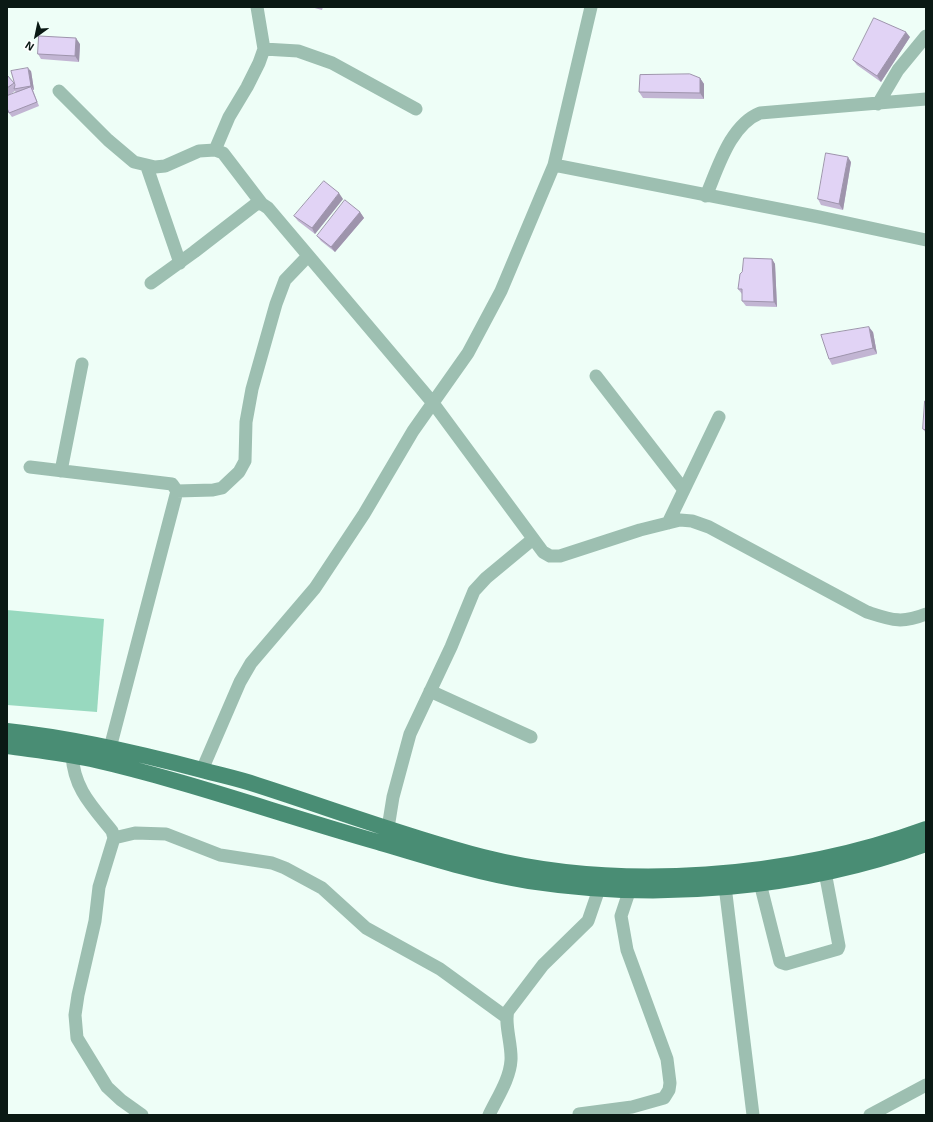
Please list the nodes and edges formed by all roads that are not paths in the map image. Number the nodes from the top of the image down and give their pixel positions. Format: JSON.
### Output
{"nodes":[{"id":1,"x":257,"y":7,"type":"edge"},
{"id":2,"x":591,"y":7,"type":"edge"},
{"id":3,"x":926,"y":36,"type":"edge"},
{"id":4,"x":264,"y":49,"type":"junction"},
{"id":5,"x":59,"y":91,"type":"dead end"},
{"id":6,"x":926,"y":99,"type":"edge"},
{"id":7,"x":878,"y":104,"type":"junction"},
{"id":8,"x":416,"y":108,"type":"dead end"},
{"id":9,"x":215,"y":150,"type":"junction"},
{"id":10,"x":554,"y":165,"type":"junction"},
{"id":11,"x":147,"y":167,"type":"junction"},
{"id":12,"x":706,"y":196,"type":"junction"},
{"id":13,"x":262,"y":204,"type":"junction"},
{"id":14,"x":926,"y":240,"type":"edge"},
{"id":15,"x":308,"y":256,"type":"junction"},
{"id":16,"x":180,"y":262,"type":"junction"},
{"id":17,"x":151,"y":283,"type":"dead end"},
{"id":18,"x":82,"y":364,"type":"dead end"},
{"id":19,"x":596,"y":376,"type":"dead end"},
{"id":20,"x":433,"y":403,"type":"junction"},
{"id":21,"x":719,"y":417,"type":"dead end"},
{"id":22,"x":30,"y":467,"type":"dead end"},
{"id":23,"x":61,"y":471,"type":"junction"},
{"id":24,"x":684,"y":490,"type":"junction"},
{"id":25,"x":177,"y":491,"type":"junction"},
{"id":26,"x":668,"y":523,"type":"junction"},
{"id":27,"x":533,"y":539,"type":"junction"},
{"id":28,"x":926,"y":614,"type":"edge"},
{"id":29,"x":430,"y":691,"type":"junction"},
{"id":30,"x":7,"y":732,"type":"edge"},
{"id":31,"x":531,"y":737,"type":"dead end"},
{"id":32,"x":7,"y":746,"type":"edge"},
{"id":33,"x":110,"y":748,"type":"junction"},
{"id":34,"x":72,"y":755,"type":"junction"},
{"id":35,"x":202,"y":770,"type":"junction"},
{"id":36,"x":388,"y":828,"type":"junction"},
{"id":37,"x":926,"y":829,"type":"edge"},
{"id":38,"x":114,"y":838,"type":"junction"},
{"id":39,"x":926,"y":844,"type":"edge"},
{"id":40,"x":825,"y":872,"type":"junction"},
{"id":41,"x":760,"y":883,"type":"junction"},
{"id":42,"x":725,"y":886,"type":"junction"},
{"id":43,"x":599,"y":889,"type":"junction"},
{"id":44,"x":630,"y":890,"type":"junction"},
{"id":45,"x":506,"y":1017,"type":"junction"},
{"id":46,"x":926,"y":1085,"type":"edge"},
{"id":47,"x":579,"y":1114,"type":"edge"},
{"id":48,"x":142,"y":1115,"type":"edge"},
{"id":49,"x":489,"y":1115,"type":"edge"},
{"id":50,"x":753,"y":1115,"type":"edge"},
{"id":51,"x":870,"y":1115,"type":"edge"}],
"edges":[{"from":1,"to":4,"type":"street"},
{"from":2,"to":10,"type":"street"},
{"from":3,"to":7,"type":"street"},
{"from":4,"to":8,"type":"street"},
{"from":4,"to":9,"type":"street"},
{"from":5,"to":11,"type":"street"},
{"from":6,"to":7,"type":"street"},
{"from":7,"to":12,"type":"street"},
{"from":9,"to":11,"type":"street"},
{"from":9,"to":13,"type":"street"},
{"from":10,"to":12,"type":"street"},
{"from":10,"to":20,"type":"street"},
{"from":11,"to":16,"type":"street"},
{"from":12,"to":14,"type":"street"},
{"from":13,"to":15,"type":"street"},
{"from":13,"to":16,"type":"street"},
{"from":15,"to":20,"type":"street"},
{"from":15,"to":25,"type":"street"},
{"from":16,"to":17,"type":"street"},
{"from":18,"to":23,"type":"street"},
{"from":19,"to":24,"type":"street"},
{"from":20,"to":27,"type":"street"},
{"from":20,"to":35,"type":"street"},
{"from":21,"to":24,"type":"street"},
{"from":22,"to":23,"type":"street"},
{"from":23,"to":25,"type":"street"},
{"from":24,"to":26,"type":"street"},
{"from":25,"to":33,"type":"street"},
{"from":26,"to":27,"type":"street"},
{"from":26,"to":28,"type":"street"},
{"from":27,"to":29,"type":"street"},
{"from":29,"to":31,"type":"street"},
{"from":29,"to":36,"type":"street"},
{"from":30,"to":33,"type":"main road"},
{"from":32,"to":34,"type":"main road"},
{"from":33,"to":35,"type":"main road"},
{"from":34,"to":38,"type":"street"},
{"from":34,"to":43,"type":"main road"},
{"from":35,"to":36,"type":"main road"},
{"from":36,"to":37,"type":"main road"},
{"from":38,"to":45,"type":"street"},
{"from":38,"to":48,"type":"street"},
{"from":39,"to":40,"type":"main road"},
{"from":40,"to":41,"type":"main road"},
{"from":40,"to":41,"type":"street"},
{"from":41,"to":42,"type":"main road"},
{"from":42,"to":44,"type":"main road"},
{"from":42,"to":50,"type":"street"},
{"from":43,"to":44,"type":"main road"},
{"from":43,"to":45,"type":"street"},
{"from":44,"to":47,"type":"street"},
{"from":45,"to":49,"type":"street"},
{"from":46,"to":51,"type":"street"}]}
